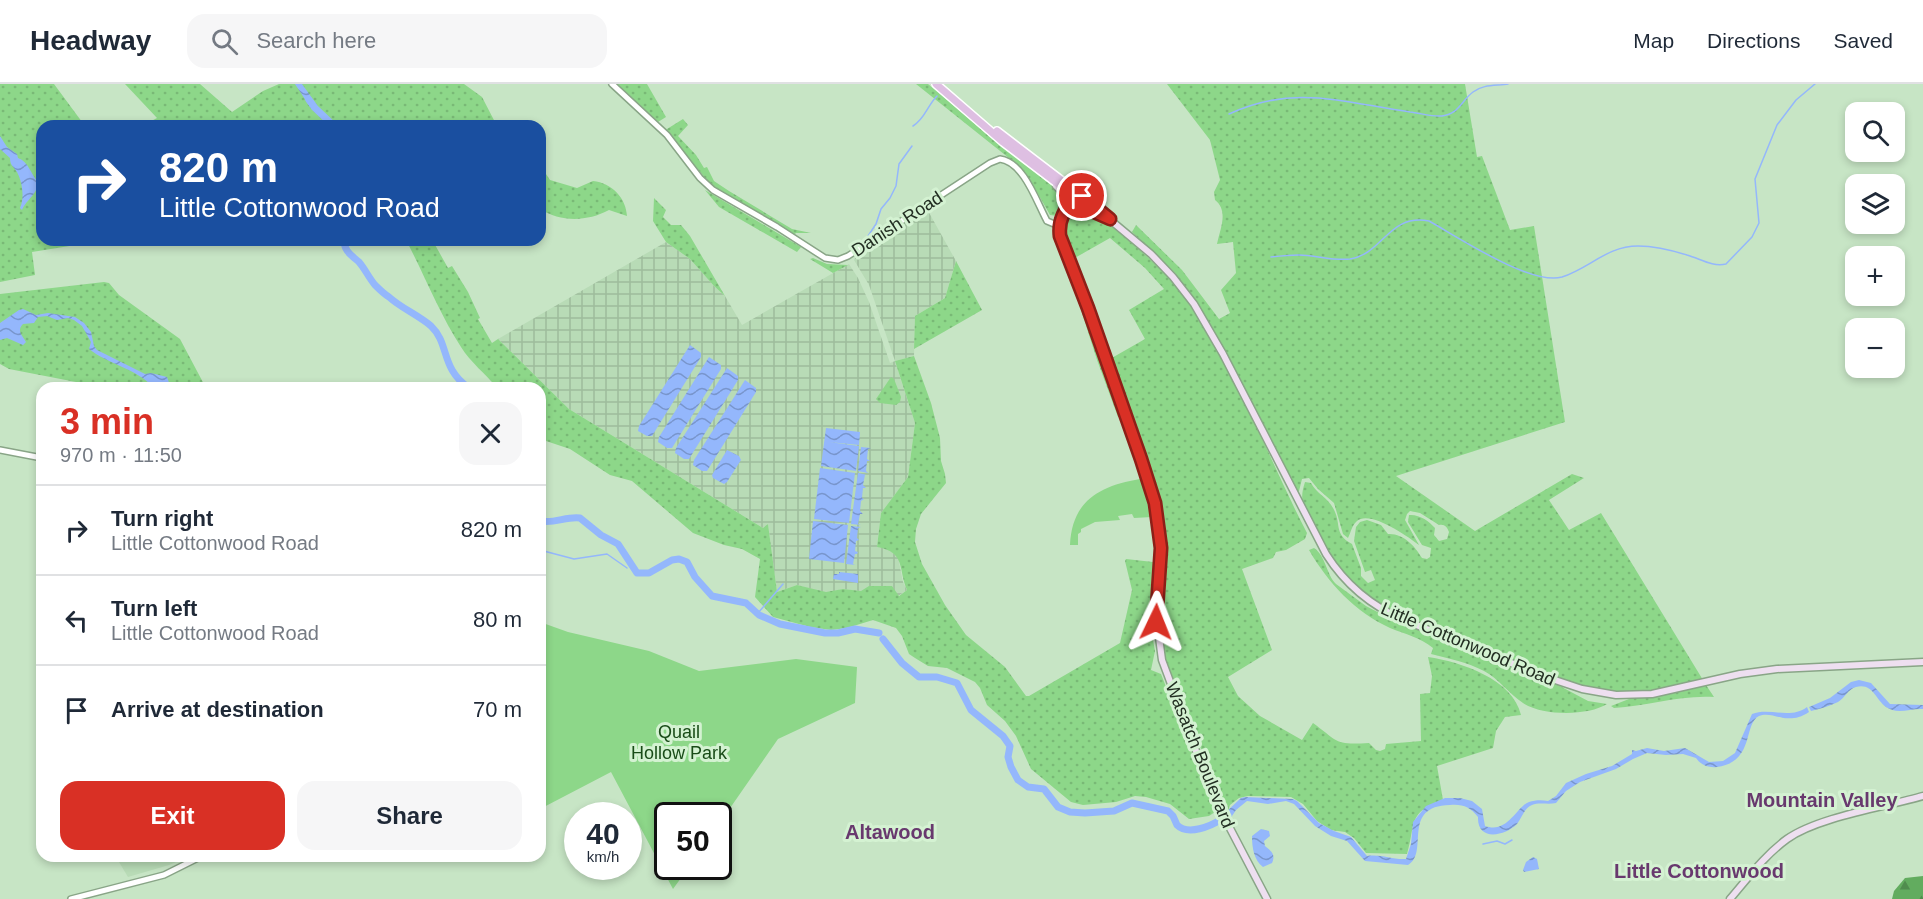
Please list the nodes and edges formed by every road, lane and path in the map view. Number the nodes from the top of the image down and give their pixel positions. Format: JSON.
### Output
{"nodes":[{"id":1,"x":612,"y":84,"type":"edge"},
{"id":2,"x":936,"y":84,"type":"edge"},
{"id":3,"x":1041,"y":169,"type":"junction"},
{"id":4,"x":1076,"y":195,"type":"junction"},
{"id":5,"x":1059,"y":226,"type":"junction"},
{"id":6,"x":0,"y":450,"type":"edge"},
{"id":7,"x":36,"y":457,"type":"edge"},
{"id":8,"x":1923,"y":662,"type":"edge"},
{"id":9,"x":1923,"y":796,"type":"edge"},
{"id":10,"x":189,"y":862,"type":"edge"},
{"id":11,"x":71,"y":899,"type":"edge"},
{"id":12,"x":1267,"y":899,"type":"edge"},
{"id":13,"x":1730,"y":899,"type":"edge"}],
"edges":[{"from":1,"to":5,"type":"street","name":"Danish Road"},
{"from":2,"to":3,"type":"main road","name":"Wasatch Boulevard"},
{"from":3,"to":4,"type":"main road","name":"Wasatch Boulevard"},
{"from":3,"to":5,"type":"main road","name":"Wasatch Boulevard"},
{"from":4,"to":5,"type":"main road"},
{"from":4,"to":8,"type":"main road","name":"Little Cottonwood Road"},
{"from":5,"to":12,"type":"main road","name":"Wasatch Boulevard"},
{"from":6,"to":7,"type":"street"},
{"from":9,"to":13,"type":"main road"},
{"from":10,"to":11,"type":"street"}]}
